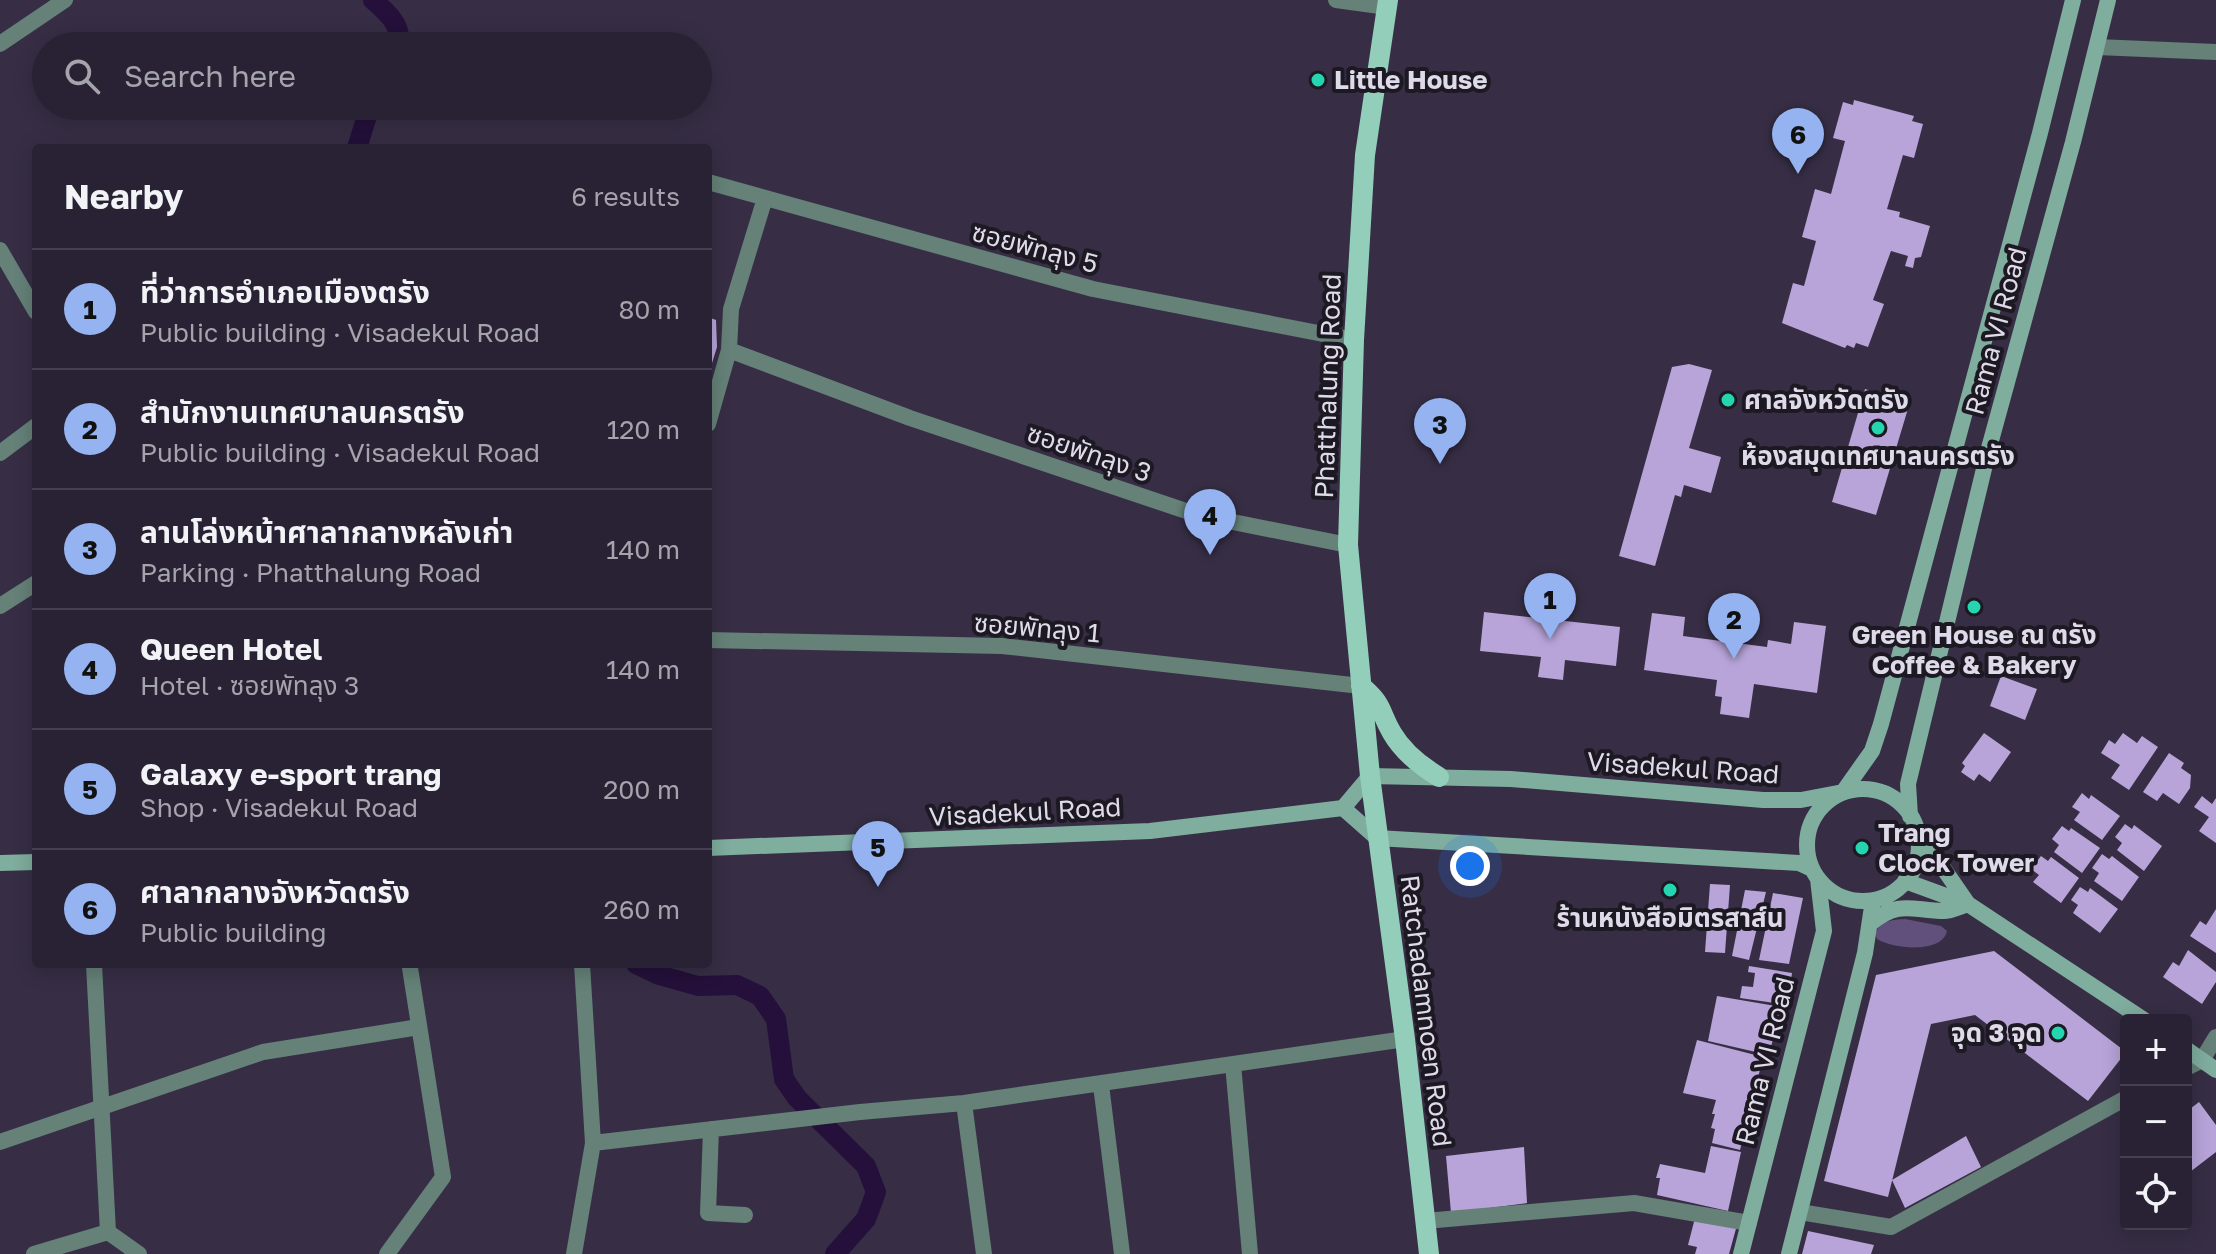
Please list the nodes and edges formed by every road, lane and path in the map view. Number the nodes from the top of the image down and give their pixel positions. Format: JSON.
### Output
{"nodes":[{"id":1,"x":65,"y":0,"type":"edge"},
{"id":2,"x":1336,"y":0,"type":"edge"},
{"id":3,"x":2073,"y":0,"type":"edge"},
{"id":4,"x":2108,"y":0,"type":"edge"},
{"id":5,"x":1388,"y":4,"type":"edge"},
{"id":6,"x":0,"y":44,"type":"edge"},
{"id":7,"x":2097,"y":47,"type":"junction"},
{"id":8,"x":2216,"y":52,"type":"edge"},
{"id":9,"x":712,"y":183,"type":"edge"},
{"id":10,"x":765,"y":198,"type":"junction"},
{"id":11,"x":0,"y":250,"type":"edge"},
{"id":12,"x":32,"y":305,"type":"edge"},
{"id":13,"x":1354,"y":340,"type":"junction"},
{"id":14,"x":729,"y":350,"type":"junction"},
{"id":15,"x":712,"y":410,"type":"edge"},
{"id":16,"x":32,"y":429,"type":"edge"},
{"id":17,"x":0,"y":453,"type":"edge"},
{"id":18,"x":1348,"y":545,"type":"junction"},
{"id":19,"x":32,"y":586,"type":"edge"},
{"id":20,"x":0,"y":606,"type":"edge"},
{"id":21,"x":712,"y":640,"type":"edge"},
{"id":22,"x":1361,"y":686,"type":"junction"},
{"id":23,"x":1370,"y":776,"type":"junction"},
{"id":24,"x":1439,"y":777,"type":"junction"},
{"id":25,"x":1843,"y":792,"type":"junction"},
{"id":26,"x":1343,"y":808,"type":"junction"},
{"id":27,"x":1914,"y":822,"type":"junction"},
{"id":28,"x":1377,"y":838,"type":"junction"},
{"id":29,"x":712,"y":848,"type":"edge"},
{"id":30,"x":32,"y":862,"type":"edge"},
{"id":31,"x":0,"y":863,"type":"edge"},
{"id":32,"x":1815,"y":874,"type":"junction"},
{"id":33,"x":1905,"y":881,"type":"junction"},
{"id":34,"x":1873,"y":900,"type":"junction"},
{"id":35,"x":1968,"y":904,"type":"junction"},
{"id":36,"x":1871,"y":923,"type":"junction"},
{"id":37,"x":94,"y":968,"type":"edge"},
{"id":38,"x":410,"y":968,"type":"dead end"},
{"id":39,"x":582,"y":968,"type":"edge"},
{"id":40,"x":2135,"y":1014,"type":"edge"},
{"id":41,"x":419,"y":1027,"type":"junction"},
{"id":42,"x":2216,"y":1037,"type":"edge"},
{"id":43,"x":1405,"y":1039,"type":"junction"},
{"id":44,"x":2192,"y":1053,"type":"edge"},
{"id":45,"x":1233,"y":1064,"type":"junction"},
{"id":46,"x":2209,"y":1065,"type":"edge"},
{"id":47,"x":1101,"y":1085,"type":"junction"},
{"id":48,"x":2125,"y":1086,"type":"edge"},
{"id":49,"x":2120,"y":1101,"type":"edge"},
{"id":50,"x":964,"y":1103,"type":"junction"},
{"id":51,"x":2110,"y":1106,"type":"junction"},
{"id":52,"x":100,"y":1109,"type":"junction"},
{"id":53,"x":711,"y":1129,"type":"junction"},
{"id":54,"x":0,"y":1142,"type":"edge"},
{"id":55,"x":593,"y":1143,"type":"junction"},
{"id":56,"x":1800,"y":1212,"type":"junction"},
{"id":57,"x":745,"y":1215,"type":"dead end"},
{"id":58,"x":1425,"y":1221,"type":"junction"},
{"id":59,"x":1749,"y":1223,"type":"junction"},
{"id":60,"x":108,"y":1232,"type":"junction"},
{"id":61,"x":34,"y":1254,"type":"edge"},
{"id":62,"x":139,"y":1254,"type":"edge"},
{"id":63,"x":387,"y":1254,"type":"edge"},
{"id":64,"x":574,"y":1254,"type":"edge"},
{"id":65,"x":984,"y":1254,"type":"edge"},
{"id":66,"x":1122,"y":1254,"type":"edge"},
{"id":67,"x":1250,"y":1254,"type":"edge"},
{"id":68,"x":1429,"y":1254,"type":"edge"},
{"id":69,"x":1741,"y":1254,"type":"edge"},
{"id":70,"x":1789,"y":1254,"type":"edge"}],
"edges":[{"from":1,"to":6,"type":"street"},
{"from":2,"to":5,"type":"street"},
{"from":3,"to":25,"type":"street","name":"Rama VI Road"},
{"from":4,"to":7,"type":"street","name":"Rama VI Road"},
{"from":5,"to":13,"type":"main road","name":"Phatthalung Road"},
{"from":7,"to":8,"type":"street"},
{"from":7,"to":27,"type":"street","name":"Rama VI Road"},
{"from":9,"to":10,"type":"street","name":"ซอยพัทลุง 5"},
{"from":10,"to":13,"type":"street","name":"ซอยพัทลุง 5"},
{"from":10,"to":14,"type":"street"},
{"from":11,"to":12,"type":"street"},
{"from":13,"to":18,"type":"main road","name":"Phatthalung Road"},
{"from":14,"to":15,"type":"street"},
{"from":14,"to":18,"type":"street","name":"ซอยพัทลุง 3"},
{"from":16,"to":17,"type":"street"},
{"from":18,"to":22,"type":"main road","name":"Phatthalung Road"},
{"from":19,"to":20,"type":"street"},
{"from":21,"to":22,"type":"street","name":"ซอยพัทลุง 1"},
{"from":22,"to":23,"type":"main road","name":"Phatthalung Road"},
{"from":22,"to":24,"type":"main road"},
{"from":23,"to":24,"type":"street","name":"Visadekul Road"},
{"from":23,"to":26,"type":"street"},
{"from":23,"to":28,"type":"main road","name":"Ratchadamnoen Road"},
{"from":24,"to":25,"type":"street","name":"Visadekul Road"},
{"from":25,"to":27,"type":"street"},
{"from":25,"to":32,"type":"street"},
{"from":26,"to":28,"type":"street"},
{"from":26,"to":29,"type":"street","name":"Visadekul Road"},
{"from":27,"to":33,"type":"street"},
{"from":27,"to":35,"type":"street"},
{"from":28,"to":32,"type":"street"},
{"from":28,"to":43,"type":"main road","name":"Ratchadamnoen Road"},
{"from":30,"to":31,"type":"street"},
{"from":32,"to":34,"type":"street"},
{"from":32,"to":59,"type":"street","name":"Rama VI Road"},
{"from":33,"to":34,"type":"street"},
{"from":33,"to":35,"type":"street"},
{"from":34,"to":36,"type":"street"},
{"from":35,"to":36,"type":"street"},
{"from":35,"to":40,"type":"street"},
{"from":36,"to":56,"type":"street"},
{"from":37,"to":52,"type":"street"},
{"from":38,"to":41,"type":"street"},
{"from":39,"to":55,"type":"street"},
{"from":41,"to":52,"type":"street"},
{"from":41,"to":63,"type":"street"},
{"from":42,"to":46,"type":"street"},
{"from":43,"to":45,"type":"street"},
{"from":43,"to":58,"type":"main road","name":"Ratchadamnoen Road"},
{"from":44,"to":46,"type":"street"},
{"from":45,"to":47,"type":"street"},
{"from":45,"to":67,"type":"street"},
{"from":47,"to":50,"type":"street"},
{"from":47,"to":66,"type":"street"},
{"from":48,"to":51,"type":"street"},
{"from":49,"to":51,"type":"street"},
{"from":50,"to":53,"type":"street"},
{"from":50,"to":65,"type":"street"},
{"from":51,"to":56,"type":"street"},
{"from":52,"to":54,"type":"street"},
{"from":52,"to":60,"type":"street"},
{"from":53,"to":55,"type":"street"},
{"from":53,"to":57,"type":"street"},
{"from":55,"to":64,"type":"street"},
{"from":56,"to":70,"type":"street"},
{"from":58,"to":59,"type":"street"},
{"from":58,"to":68,"type":"main road","name":"Ratchadamnoen Road"},
{"from":59,"to":69,"type":"street","name":"Rama VI Road"},
{"from":60,"to":61,"type":"street"},
{"from":60,"to":62,"type":"street"}]}
